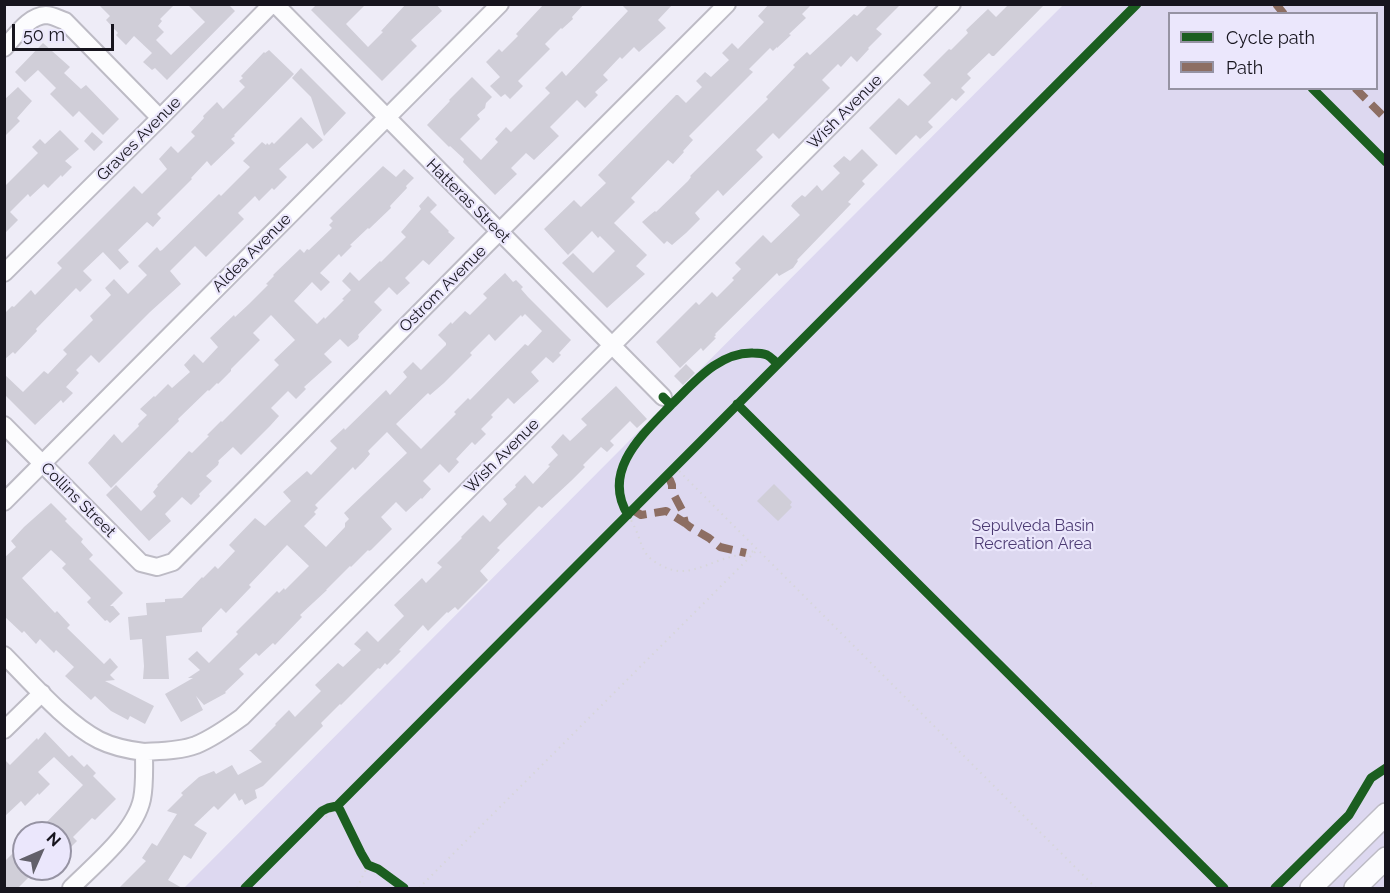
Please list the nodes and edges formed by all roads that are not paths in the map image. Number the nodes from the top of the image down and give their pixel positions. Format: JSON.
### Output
{"nodes":[{"id":1,"x":273,"y":4,"type":"edge"},
{"id":2,"x":500,"y":4,"type":"edge"},
{"id":3,"x":727,"y":4,"type":"edge"},
{"id":4,"x":952,"y":4,"type":"edge"},
{"id":5,"x":4,"y":48,"type":"edge"},
{"id":6,"x":160,"y":118,"type":"junction"},
{"id":7,"x":387,"y":118,"type":"junction"},
{"id":8,"x":499,"y":232,"type":"junction"},
{"id":9,"x":4,"y":273,"type":"edge"},
{"id":10,"x":612,"y":346,"type":"junction"},
{"id":11,"x":667,"y":401,"type":"road end"},
{"id":12,"x":4,"y":425,"type":"edge"},
{"id":13,"x":43,"y":464,"type":"junction"},
{"id":14,"x":4,"y":502,"type":"edge"},
{"id":15,"x":157,"y":567,"type":"joint"},
{"id":16,"x":4,"y":655,"type":"edge"},
{"id":17,"x":42,"y":693,"type":"junction"},
{"id":18,"x":4,"y":730,"type":"edge"},
{"id":19,"x":144,"y":752,"type":"junction"},
{"id":20,"x":1386,"y":814,"type":"edge"},
{"id":21,"x":1386,"y":858,"type":"edge"},
{"id":22,"x":71,"y":888,"type":"edge"},
{"id":23,"x":1311,"y":888,"type":"edge"},
{"id":24,"x":1355,"y":888,"type":"edge"}],
"edges":[{"from":1,"to":6,"type":"street","name":"Graves Avenue"},
{"from":1,"to":7,"type":"street","name":"Hatteras Street"},
{"from":2,"to":7,"type":"street","name":"Aldea Avenue"},
{"from":3,"to":8,"type":"street","name":"Ostrom Avenue"},
{"from":4,"to":10,"type":"street","name":"Wish Avenue"},
{"from":5,"to":6,"type":"street"},
{"from":6,"to":9,"type":"street","name":"Graves Avenue"},
{"from":7,"to":8,"type":"street","name":"Hatteras Street"},
{"from":7,"to":13,"type":"street","name":"Aldea Avenue"},
{"from":8,"to":10,"type":"street","name":"Hatteras Street"},
{"from":8,"to":15,"type":"street","name":"Ostrom Avenue"},
{"from":10,"to":11,"type":"street","name":"Hatteras Street"},
{"from":10,"to":19,"type":"street","name":"Wish Avenue"},
{"from":12,"to":13,"type":"street","name":"Collins Street"},
{"from":13,"to":14,"type":"street","name":"Aldea Avenue"},
{"from":13,"to":15,"type":"street","name":"Collins Street"},
{"from":16,"to":17,"type":"street","name":"Wish Avenue"},
{"from":17,"to":18,"type":"street"},
{"from":17,"to":19,"type":"street","name":"Wish Avenue"},
{"from":19,"to":22,"type":"street"},
{"from":20,"to":23,"type":"main road"},
{"from":21,"to":24,"type":"main road"}]}
